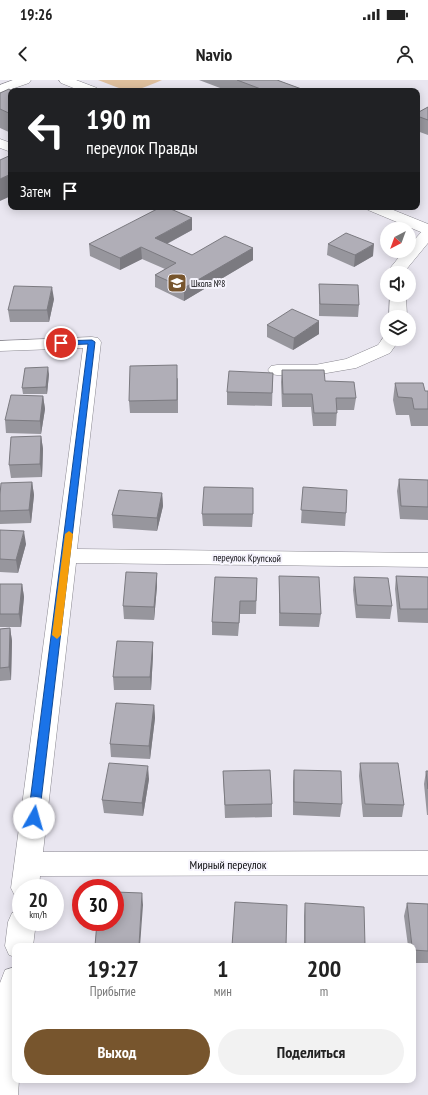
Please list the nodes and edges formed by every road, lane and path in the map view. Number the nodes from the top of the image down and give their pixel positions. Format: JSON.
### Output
{"nodes":[{"id":1,"x":25,"y":80,"type":"edge"},
{"id":2,"x":65,"y":80,"type":"edge"},
{"id":3,"x":85,"y":88,"type":"edge"},
{"id":4,"x":0,"y":89,"type":"edge"},
{"id":5,"x":380,"y":210,"type":"edge"},
{"id":6,"x":428,"y":231,"type":"edge"},
{"id":7,"x":399,"y":266,"type":"edge"},
{"id":8,"x":0,"y":346,"type":"edge"},
{"id":9,"x":386,"y":346,"type":"edge"},
{"id":10,"x":277,"y":370,"type":"dead end"},
{"id":11,"x":66,"y":556,"type":"junction"},
{"id":12,"x":428,"y":560,"type":"edge"},
{"id":13,"x":428,"y":863,"type":"edge"},
{"id":14,"x":27,"y":876,"type":"edge"},
{"id":15,"x":21,"y":931,"type":"edge"},
{"id":16,"x":19,"y":943,"type":"edge"},
{"id":17,"x":12,"y":1007,"type":"edge"},
{"id":18,"x":2,"y":1095,"type":"edge"}],
"edges":[{"from":1,"to":4,"type":"main road"},
{"from":2,"to":3,"type":"main road"},
{"from":5,"to":6,"type":"main road"},
{"from":6,"to":7,"type":"main road"},
{"from":8,"to":11,"type":"main road"},
{"from":9,"to":10,"type":"main road"},
{"from":11,"to":12,"type":"main road","name":"переулок Крупской"},
{"from":11,"to":14,"type":"main road"},
{"from":13,"to":14,"type":"main road","name":"Мирный переулок"},
{"from":15,"to":16,"type":"main road"},
{"from":17,"to":18,"type":"main road"}]}
